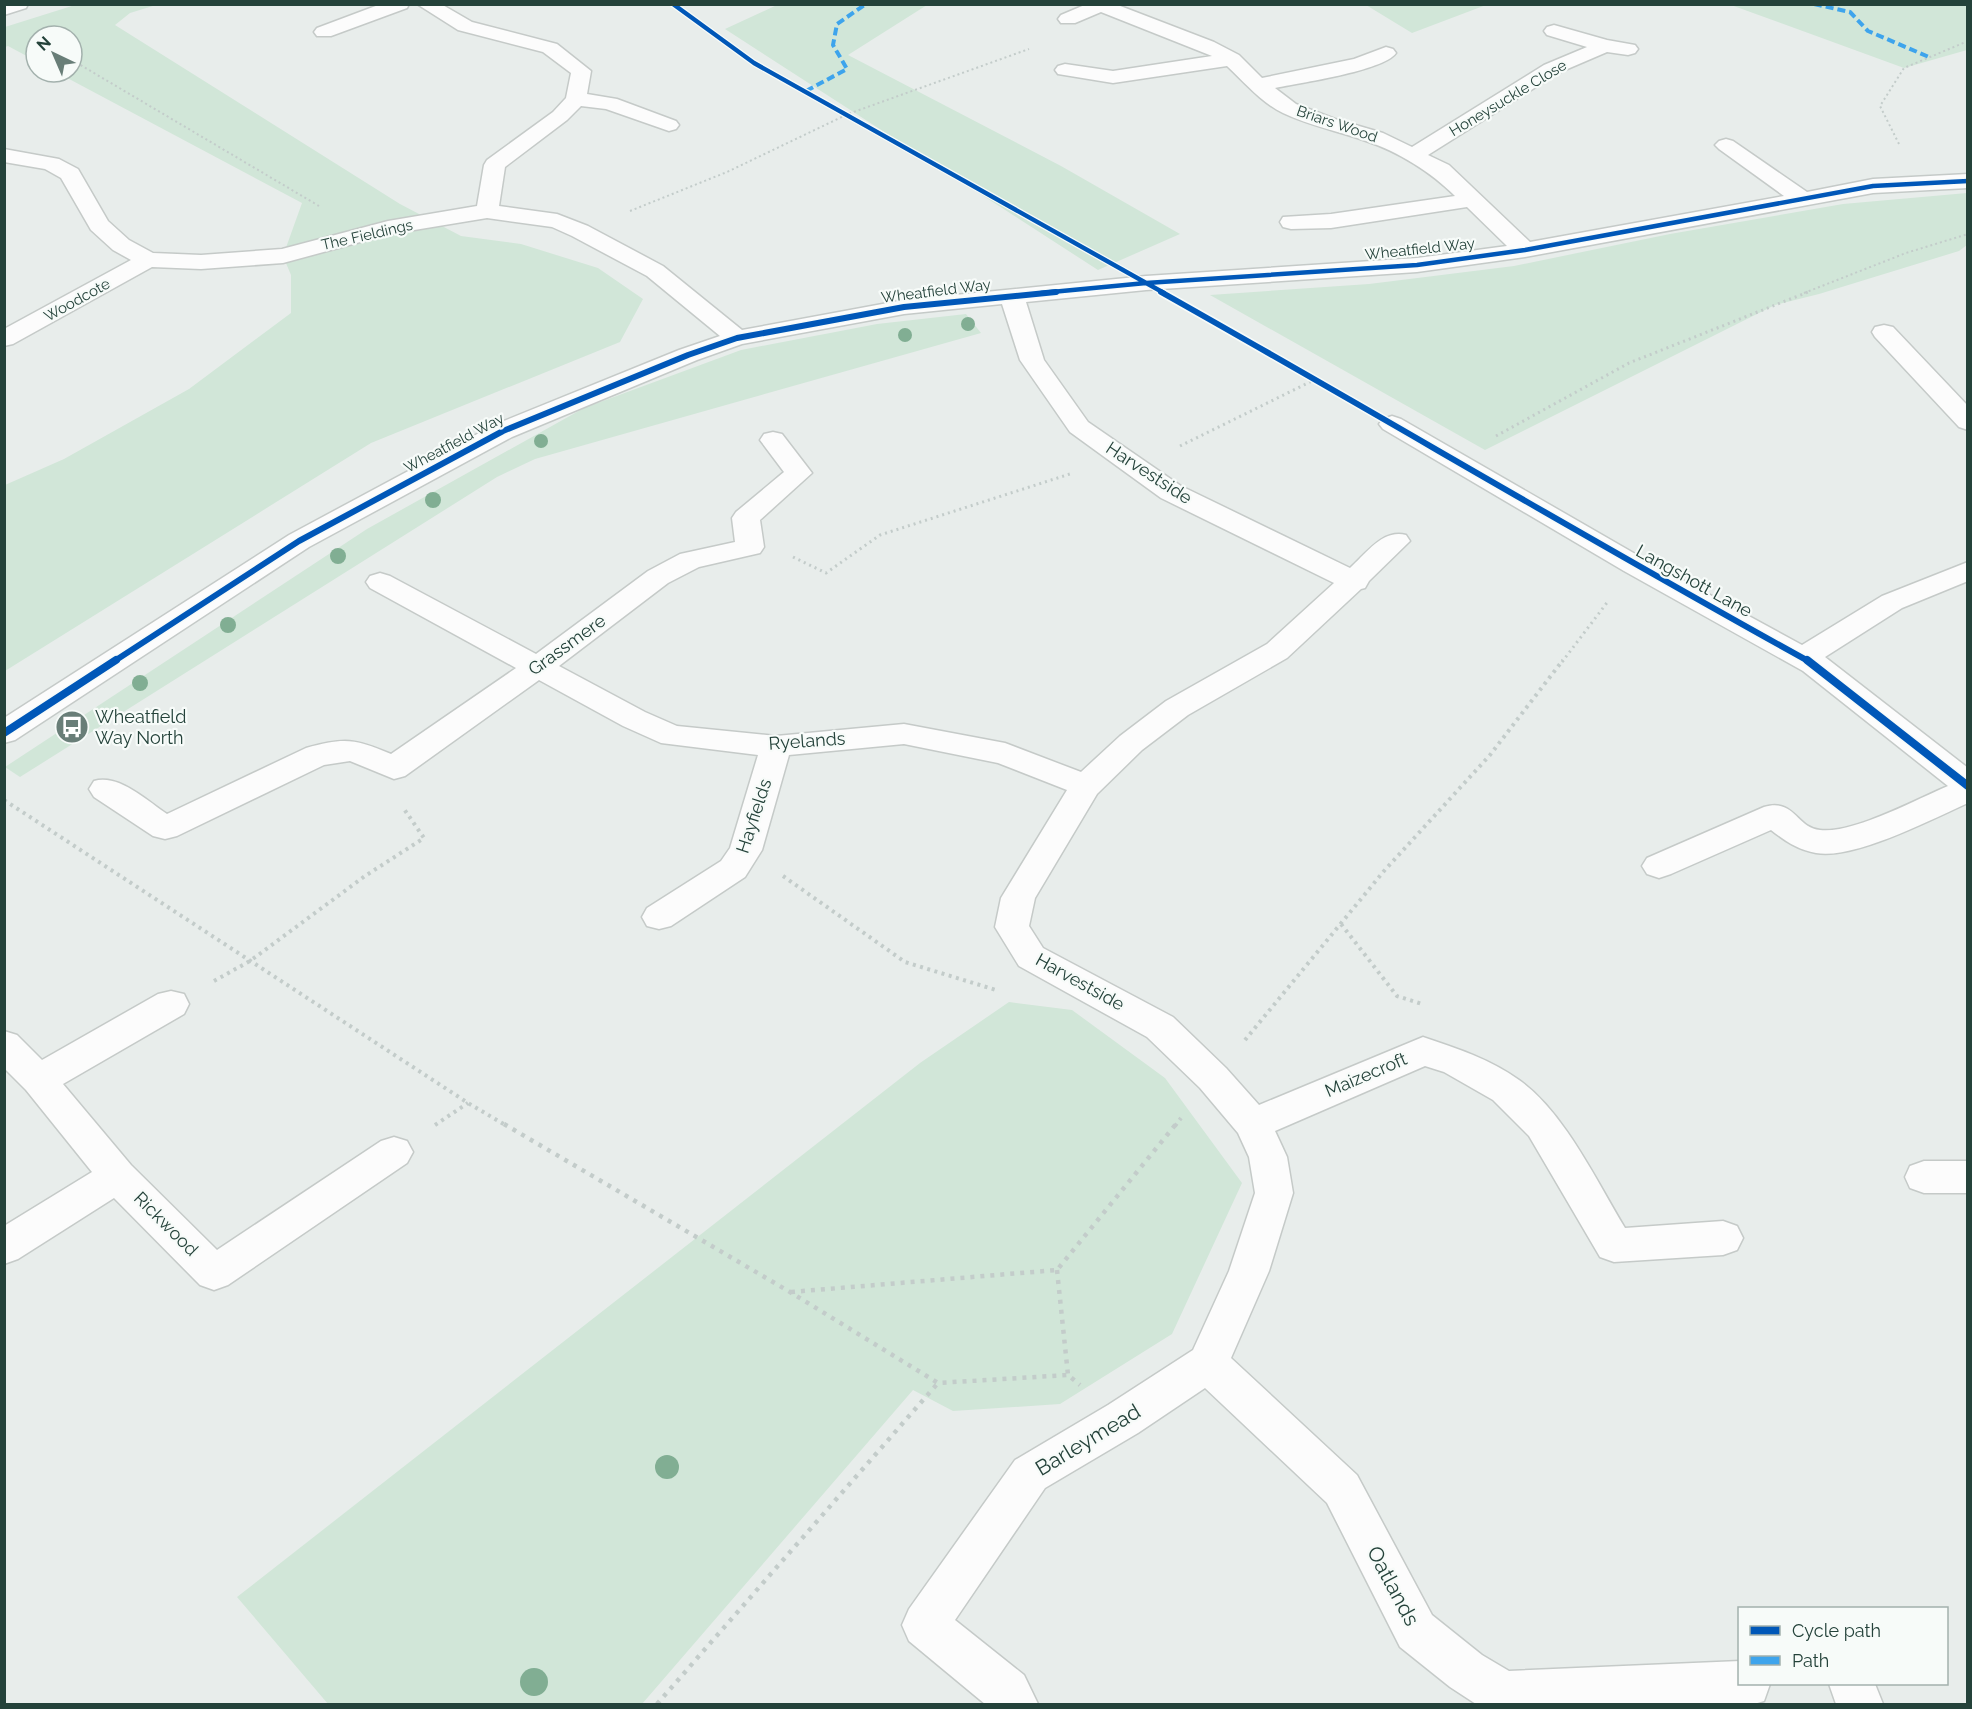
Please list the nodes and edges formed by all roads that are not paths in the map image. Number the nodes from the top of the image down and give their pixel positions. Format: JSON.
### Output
{"nodes":[{"id":1,"x":20,"y":4,"type":"edge"},
{"id":2,"x":400,"y":4,"type":"edge"},
{"id":3,"x":426,"y":4,"type":"edge"},
{"id":4,"x":1103,"y":5,"type":"edge"},
{"id":5,"x":4,"y":9,"type":"edge"},
{"id":6,"x":1068,"y":19,"type":"road end"},
{"id":7,"x":1554,"y":31,"type":"dead end"},
{"id":8,"x":324,"y":32,"type":"dead end"},
{"id":9,"x":1605,"y":46,"type":"junction"},
{"id":10,"x":1628,"y":49,"type":"dead end"},
{"id":11,"x":1386,"y":53,"type":"dead end"},
{"id":12,"x":1232,"y":59,"type":"junction"},
{"id":13,"x":1065,"y":70,"type":"dead end"},
{"id":14,"x":1258,"y":85,"type":"junction"},
{"id":15,"x":576,"y":99,"type":"junction"},
{"id":16,"x":669,"y":125,"type":"dead end"},
{"id":17,"x":1726,"y":145,"type":"dead end"},
{"id":18,"x":4,"y":155,"type":"edge"},
{"id":19,"x":1414,"y":155,"type":"junction"},
{"id":20,"x":1968,"y":181,"type":"edge"},
{"id":21,"x":1803,"y":199,"type":"junction"},
{"id":22,"x":1472,"y":200,"type":"junction"},
{"id":23,"x":487,"y":211,"type":"junction"},
{"id":24,"x":1291,"y":222,"type":"dead end"},
{"id":25,"x":1525,"y":250,"type":"junction"},
{"id":26,"x":148,"y":260,"type":"junction"},
{"id":27,"x":1012,"y":297,"type":"junction"},
{"id":28,"x":1884,"y":332,"type":"dead end"},
{"id":29,"x":738,"y":338,"type":"junction"},
{"id":30,"x":4,"y":339,"type":"edge"},
{"id":31,"x":1968,"y":422,"type":"edge"},
{"id":32,"x":1392,"y":424,"type":"road end"},
{"id":33,"x":773,"y":440,"type":"dead end"},
{"id":34,"x":1396,"y":541,"type":"dead end"},
{"id":35,"x":1968,"y":570,"type":"edge"},
{"id":36,"x":380,"y":582,"type":"dead end"},
{"id":37,"x":1355,"y":582,"type":"junction"},
{"id":38,"x":1803,"y":658,"type":"junction"},
{"id":39,"x":538,"y":667,"type":"junction"},
{"id":40,"x":4,"y":733,"type":"edge"},
{"id":41,"x":776,"y":746,"type":"junction"},
{"id":42,"x":1086,"y":786,"type":"junction"},
{"id":43,"x":1968,"y":788,"type":"edge"},
{"id":44,"x":105,"y":789,"type":"dead end"},
{"id":45,"x":1659,"y":866,"type":"dead end"},
{"id":46,"x":659,"y":917,"type":"dead end"},
{"id":47,"x":171,"y":1004,"type":"dead end"},
{"id":48,"x":4,"y":1046,"type":"edge"},
{"id":49,"x":39,"y":1080,"type":"junction"},
{"id":50,"x":1252,"y":1124,"type":"junction"},
{"id":51,"x":394,"y":1152,"type":"dead end"},
{"id":52,"x":117,"y":1176,"type":"junction"},
{"id":53,"x":1924,"y":1177,"type":"dead end"},
{"id":54,"x":1968,"y":1177,"type":"edge"},
{"id":55,"x":1723,"y":1238,"type":"dead end"},
{"id":56,"x":4,"y":1247,"type":"edge"},
{"id":57,"x":1208,"y":1363,"type":"junction"},
{"id":58,"x":1738,"y":1683,"type":"edge"},
{"id":59,"x":1853,"y":1685,"type":"edge"},
{"id":60,"x":1015,"y":1704,"type":"edge"},
{"id":61,"x":1859,"y":1704,"type":"edge"}],
"edges":[{"from":1,"to":5,"type":"street"},
{"from":2,"to":8,"type":"street"},
{"from":3,"to":15,"type":"street"},
{"from":4,"to":6,"type":"street","name":"Briars Wood"},
{"from":4,"to":12,"type":"street","name":"Briars Wood"},
{"from":7,"to":9,"type":"street","name":"Honeysuckle Close"},
{"from":9,"to":10,"type":"street","name":"Honeysuckle Close"},
{"from":9,"to":19,"type":"street","name":"Honeysuckle Close"},
{"from":11,"to":14,"type":"street"},
{"from":12,"to":13,"type":"street"},
{"from":12,"to":14,"type":"street","name":"Briars Wood"},
{"from":14,"to":19,"type":"street","name":"Briars Wood"},
{"from":15,"to":16,"type":"street"},
{"from":15,"to":23,"type":"street"},
{"from":17,"to":21,"type":"street"},
{"from":18,"to":26,"type":"street","name":"The Fieldings"},
{"from":19,"to":22,"type":"street","name":"Briars Wood"},
{"from":20,"to":21,"type":"street","name":"Wheatfield Way"},
{"from":21,"to":25,"type":"street","name":"Wheatfield Way"},
{"from":22,"to":24,"type":"street"},
{"from":22,"to":25,"type":"street","name":"Briars Wood"},
{"from":23,"to":26,"type":"street","name":"The Fieldings"},
{"from":23,"to":29,"type":"street","name":"The Fieldings"},
{"from":25,"to":27,"type":"street","name":"Wheatfield Way"},
{"from":26,"to":30,"type":"street","name":"Woodcote"},
{"from":27,"to":29,"type":"street","name":"Wheatfield Way"},
{"from":27,"to":37,"type":"street","name":"Harvestside"},
{"from":28,"to":31,"type":"street"},
{"from":29,"to":40,"type":"street","name":"Wheatfield Way"},
{"from":32,"to":38,"type":"street","name":"Langshott Lane"},
{"from":33,"to":39,"type":"street","name":"Grassmere"},
{"from":34,"to":37,"type":"street","name":"Harvestside"},
{"from":35,"to":38,"type":"street"},
{"from":36,"to":39,"type":"street","name":"Ryelands"},
{"from":37,"to":42,"type":"street","name":"Harvestside"},
{"from":38,"to":43,"type":"street","name":"Langshott Lane"},
{"from":39,"to":41,"type":"street","name":"Ryelands"},
{"from":39,"to":44,"type":"street","name":"Grassmere"},
{"from":41,"to":42,"type":"street","name":"Ryelands"},
{"from":41,"to":46,"type":"street","name":"Hayfields"},
{"from":42,"to":50,"type":"street","name":"Harvestside"},
{"from":43,"to":45,"type":"street"},
{"from":47,"to":49,"type":"street"},
{"from":48,"to":49,"type":"street","name":"Rickwood"},
{"from":49,"to":52,"type":"street","name":"Rickwood"},
{"from":50,"to":55,"type":"street","name":"Maizecroft"},
{"from":50,"to":57,"type":"street","name":"Harvestside"},
{"from":51,"to":52,"type":"street","name":"Rickwood"},
{"from":52,"to":56,"type":"street"},
{"from":53,"to":54,"type":"street"},
{"from":57,"to":58,"type":"street","name":"Oatlands"},
{"from":57,"to":60,"type":"street","name":"Barleymead"},
{"from":59,"to":61,"type":"street"}]}
